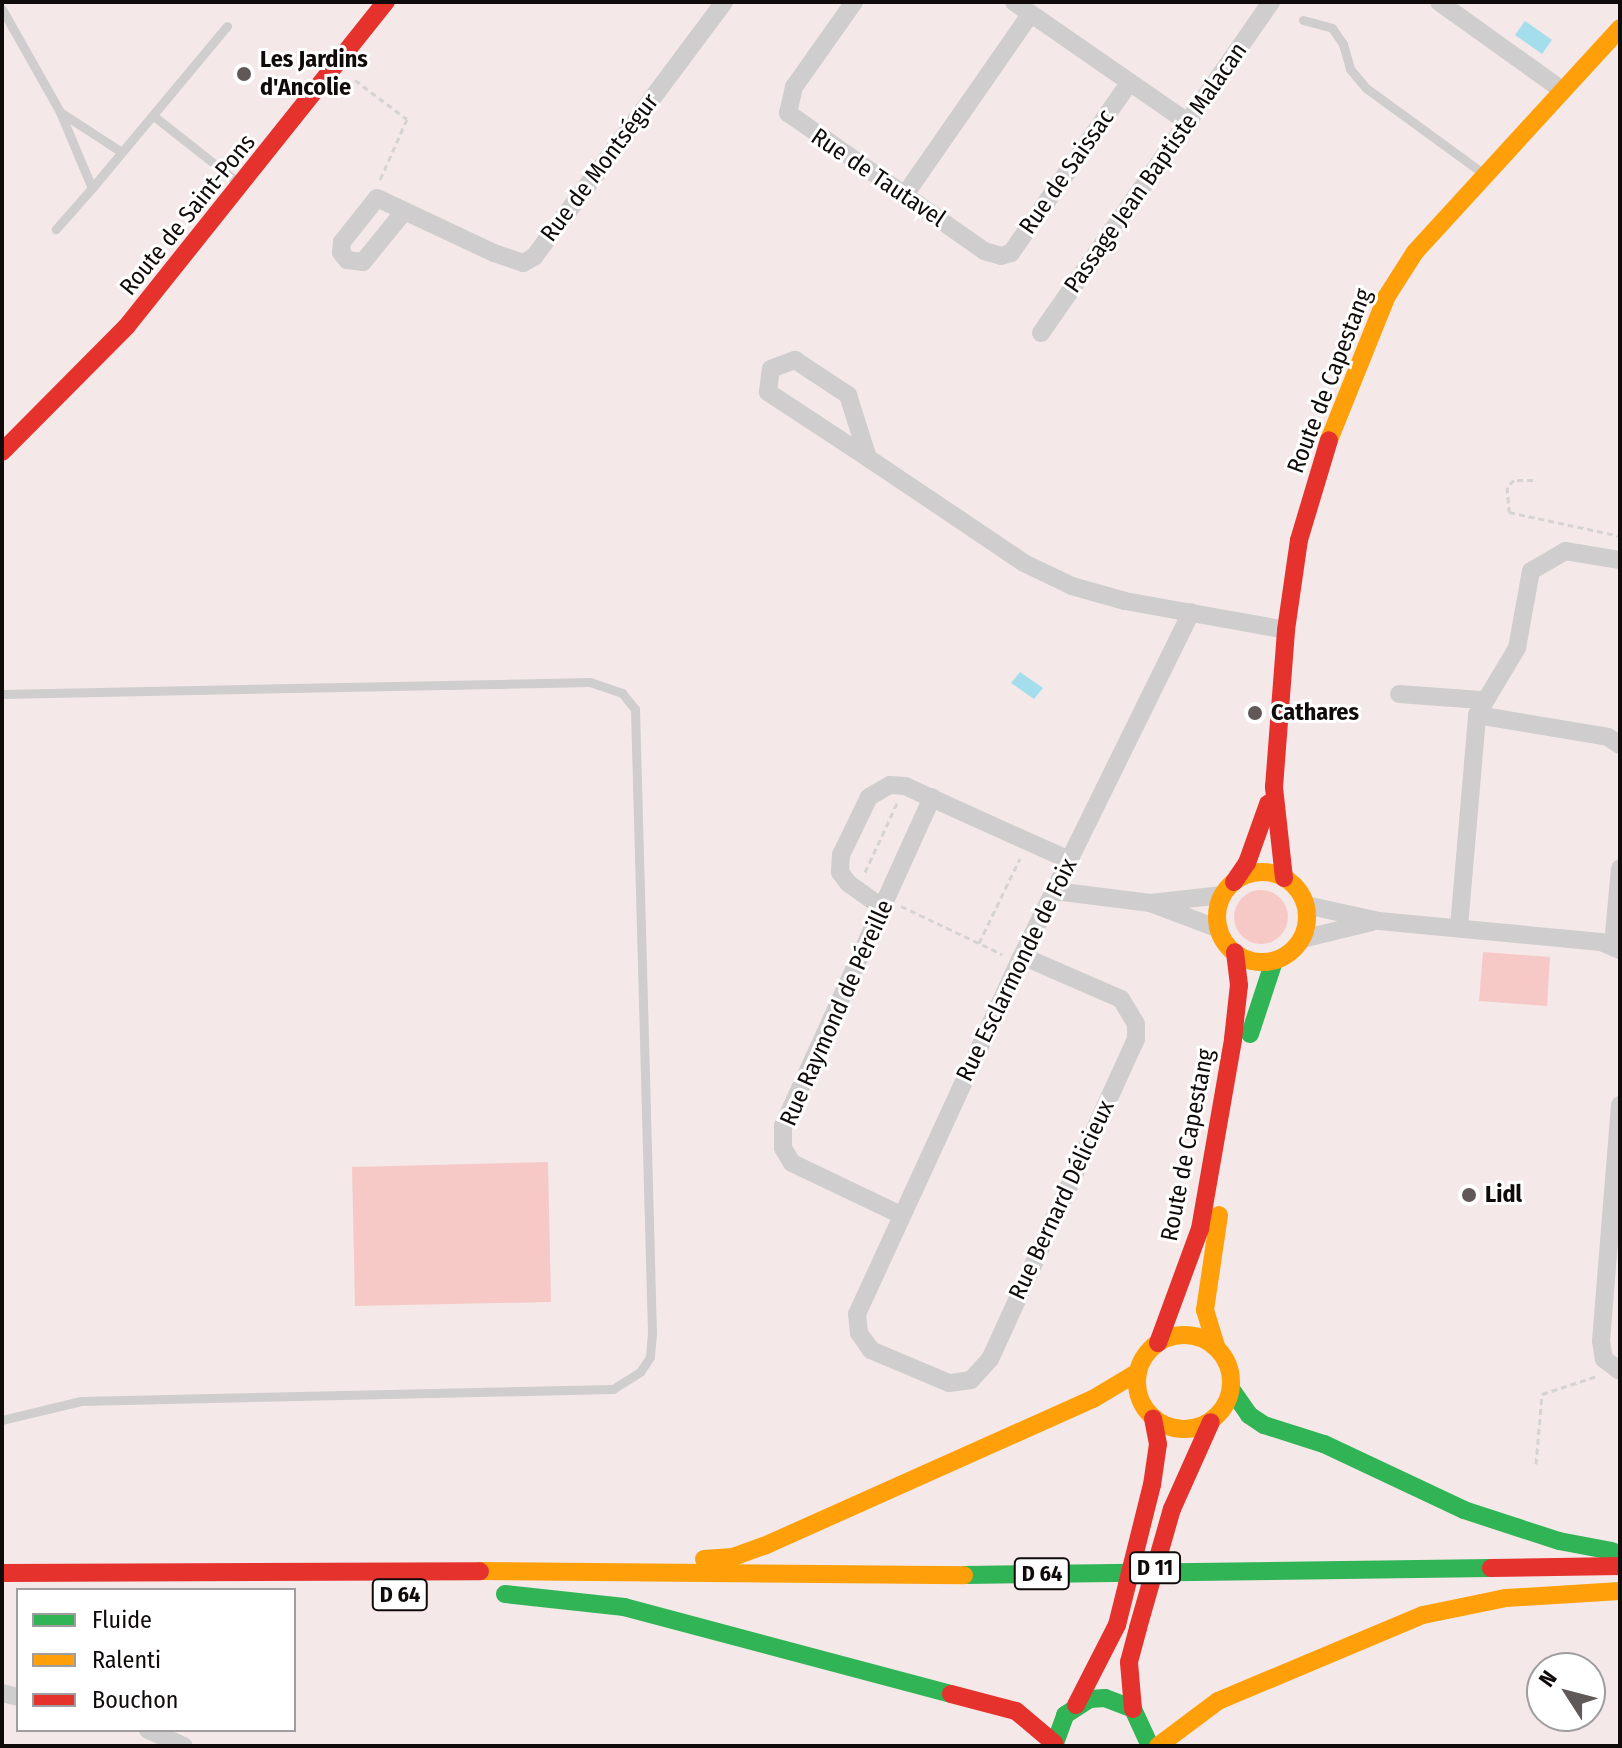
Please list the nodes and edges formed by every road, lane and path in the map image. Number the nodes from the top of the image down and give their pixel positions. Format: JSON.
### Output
{"nodes":[{"id":1,"x":386,"y":2,"type":"edge"},
{"id":2,"x":724,"y":2,"type":"edge"},
{"id":3,"x":854,"y":2,"type":"edge"},
{"id":4,"x":1014,"y":2,"type":"edge"},
{"id":5,"x":1439,"y":2,"type":"edge"},
{"id":6,"x":1261,"y":5,"type":"edge"},
{"id":7,"x":2,"y":9,"type":"edge"},
{"id":8,"x":1029,"y":16,"type":"junction"},
{"id":9,"x":1303,"y":20,"type":"dead end"},
{"id":10,"x":227,"y":26,"type":"dead end"},
{"id":11,"x":1620,"y":28,"type":"edge"},
{"id":12,"x":337,"y":66,"type":"junction"},
{"id":13,"x":1130,"y":82,"type":"junction"},
{"id":14,"x":1562,"y":90,"type":"junction"},
{"id":15,"x":60,"y":112,"type":"junction"},
{"id":16,"x":155,"y":117,"type":"junction"},
{"id":17,"x":1189,"y":123,"type":"junction"},
{"id":18,"x":120,"y":151,"type":"junction"},
{"id":19,"x":254,"y":172,"type":"junction"},
{"id":20,"x":1484,"y":174,"type":"junction"},
{"id":21,"x":232,"y":178,"type":"junction"},
{"id":22,"x":92,"y":188,"type":"junction"},
{"id":23,"x":904,"y":196,"type":"junction"},
{"id":24,"x":377,"y":198,"type":"junction"},
{"id":25,"x":402,"y":214,"type":"junction"},
{"id":26,"x":56,"y":229,"type":"dead end"},
{"id":27,"x":1001,"y":256,"type":"joint"},
{"id":28,"x":179,"y":265,"type":"junction"},
{"id":29,"x":1041,"y":333,"type":"dead end"},
{"id":30,"x":45,"y":410,"type":"junction"},
{"id":31,"x":2,"y":452,"type":"edge"},
{"id":32,"x":868,"y":458,"type":"junction"},
{"id":33,"x":1533,"y":480,"type":"dead end"},
{"id":34,"x":1620,"y":536,"type":"edge"},
{"id":35,"x":1620,"y":560,"type":"edge"},
{"id":36,"x":1191,"y":612,"type":"junction"},
{"id":37,"x":1286,"y":630,"type":"junction"},
{"id":38,"x":2,"y":694,"type":"edge"},
{"id":39,"x":1399,"y":694,"type":"dead end"},
{"id":40,"x":1479,"y":708,"type":"junction"},
{"id":41,"x":1620,"y":745,"type":"edge"},
{"id":42,"x":1274,"y":787,"type":"junction"},
{"id":43,"x":902,"y":793,"type":"junction"},
{"id":44,"x":928,"y":805,"type":"junction"},
{"id":45,"x":1007,"y":851,"type":"dead end"},
{"id":46,"x":1069,"y":860,"type":"junction"},
{"id":47,"x":1620,"y":868,"type":"edge"},
{"id":48,"x":1284,"y":878,"type":"junction"},
{"id":49,"x":1229,"y":888,"type":"junction"},
{"id":50,"x":857,"y":890,"type":"junction"},
{"id":51,"x":1055,"y":891,"type":"junction"},
{"id":52,"x":885,"y":903,"type":"junction"},
{"id":53,"x":1150,"y":903,"type":"junction"},
{"id":54,"x":1306,"y":905,"type":"junction"},
{"id":55,"x":1379,"y":921,"type":"junction"},
{"id":56,"x":1459,"y":927,"type":"junction"},
{"id":57,"x":1219,"y":929,"type":"junction"},
{"id":58,"x":1302,"y":939,"type":"junction"},
{"id":59,"x":979,"y":943,"type":"junction"},
{"id":60,"x":1616,"y":948,"type":"edge"},
{"id":61,"x":1235,"y":952,"type":"junction"},
{"id":62,"x":1022,"y":956,"type":"junction"},
{"id":63,"x":1274,"y":961,"type":"junction"},
{"id":64,"x":1620,"y":1115,"type":"edge"},
{"id":65,"x":901,"y":1215,"type":"junction"},
{"id":66,"x":859,"y":1333,"type":"joint"},
{"id":67,"x":1158,"y":1343,"type":"junction"},
{"id":68,"x":1216,"y":1346,"type":"junction"},
{"id":69,"x":1615,"y":1368,"type":"edge"},
{"id":70,"x":1138,"y":1372,"type":"junction"},
{"id":71,"x":1231,"y":1389,"type":"junction"},
{"id":72,"x":1153,"y":1418,"type":"junction"},
{"id":73,"x":2,"y":1420,"type":"edge"},
{"id":74,"x":1211,"y":1422,"type":"junction"},
{"id":75,"x":1536,"y":1464,"type":"dead end"},
{"id":76,"x":1620,"y":1551,"type":"edge"},
{"id":77,"x":1620,"y":1566,"type":"edge"},
{"id":78,"x":463,"y":1571,"type":"junction"},
{"id":79,"x":2,"y":1573,"type":"edge"},
{"id":80,"x":1620,"y":1581,"type":"edge"},
{"id":81,"x":1620,"y":1591,"type":"edge"},
{"id":82,"x":1076,"y":1705,"type":"junction"},
{"id":83,"x":1133,"y":1709,"type":"junction"},
{"id":84,"x":152,"y":1732,"type":"edge"},
{"id":85,"x":1054,"y":1744,"type":"edge"},
{"id":86,"x":184,"y":1746,"type":"edge"},
{"id":87,"x":1150,"y":1746,"type":"edge"},
{"id":88,"x":1158,"y":1746,"type":"edge"}],
"edges":[{"from":1,"to":12,"type":"main road","name":"Route de Saint-Pons"},
{"from":1,"to":21,"type":"main road","name":"Route de Saint-Pons"},
{"from":2,"to":25,"type":"street","name":"Rue de Montségur"},
{"from":3,"to":23,"type":"street","name":"Rue de Tautavel"},
{"from":4,"to":8,"type":"street"},
{"from":5,"to":14,"type":"street"},
{"from":6,"to":17,"type":"street","name":"Passage Jean Baptiste Malacan"},
{"from":7,"to":15,"type":"lane"},
{"from":8,"to":13,"type":"street"},
{"from":8,"to":23,"type":"street"},
{"from":9,"to":20,"type":"lane"},
{"from":10,"to":16,"type":"lane"},
{"from":11,"to":14,"type":"main road","name":"Route de Capestang"},
{"from":12,"to":19,"type":"main road","name":"Route de Saint-Pons"},
{"from":12,"to":24,"type":"path"},
{"from":13,"to":17,"type":"street"},
{"from":13,"to":27,"type":"street","name":"Rue de Saissac"},
{"from":14,"to":20,"type":"main road","name":"Route de Capestang"},
{"from":15,"to":18,"type":"lane"},
{"from":15,"to":22,"type":"lane"},
{"from":16,"to":18,"type":"lane"},
{"from":16,"to":21,"type":"lane"},
{"from":17,"to":29,"type":"street","name":"Passage Jean Baptiste Malacan"},
{"from":18,"to":22,"type":"lane"},
{"from":19,"to":21,"type":"lane"},
{"from":19,"to":28,"type":"main road","name":"Route de Saint-Pons"},
{"from":20,"to":37,"type":"main road","name":"Route de Capestang"},
{"from":21,"to":28,"type":"lane"},
{"from":21,"to":30,"type":"main road","name":"Route de Saint-Pons"},
{"from":22,"to":26,"type":"lane"},
{"from":23,"to":27,"type":"street","name":"Rue de Tautavel"},
{"from":24,"to":25,"type":"street","name":"Rue de Montségur"},
{"from":24,"to":25,"type":"street"},
{"from":28,"to":30,"type":"main road","name":"Route de Saint-Pons"},
{"from":30,"to":31,"type":"main road","name":"Route de Saint-Pons"},
{"from":32,"to":32,"type":"street"},
{"from":32,"to":36,"type":"street"},
{"from":33,"to":34,"type":"path"},
{"from":35,"to":40,"type":"street"},
{"from":36,"to":37,"type":"street"},
{"from":36,"to":46,"type":"street","name":"Rue Esclarmonde de Foix"},
{"from":37,"to":42,"type":"main road","name":"Route de Capestang"},
{"from":38,"to":73,"type":"lane"},
{"from":39,"to":40,"type":"street"},
{"from":40,"to":41,"type":"street"},
{"from":40,"to":56,"type":"street"},
{"from":42,"to":48,"type":"main road","name":"Route de Capestang"},
{"from":42,"to":49,"type":"main road","name":"Route de Capestang"},
{"from":43,"to":44,"type":"street"},
{"from":43,"to":44,"type":"path"},
{"from":43,"to":50,"type":"path"},
{"from":43,"to":50,"type":"street"},
{"from":44,"to":46,"type":"street"},
{"from":44,"to":52,"type":"street","name":"Rue Raymond de Péreille"},
{"from":45,"to":59,"type":"path"},
{"from":46,"to":51,"type":"street","name":"Rue Esclarmonde de Foix"},
{"from":47,"to":60,"type":"street"},
{"from":48,"to":49,"type":"main road"},
{"from":48,"to":54,"type":"main road"},
{"from":49,"to":53,"type":"street"},
{"from":49,"to":57,"type":"main road"},
{"from":50,"to":52,"type":"street"},
{"from":51,"to":53,"type":"street"},
{"from":51,"to":62,"type":"street","name":"Rue Esclarmonde de Foix"},
{"from":52,"to":59,"type":"path"},
{"from":52,"to":65,"type":"street","name":"Rue Raymond de Péreille"},
{"from":53,"to":57,"type":"street"},
{"from":54,"to":55,"type":"street"},
{"from":54,"to":58,"type":"main road"},
{"from":55,"to":56,"type":"street"},
{"from":55,"to":58,"type":"street"},
{"from":56,"to":60,"type":"street"},
{"from":57,"to":61,"type":"main road"},
{"from":58,"to":63,"type":"main road"},
{"from":59,"to":62,"type":"path"},
{"from":61,"to":63,"type":"main road"},
{"from":61,"to":67,"type":"main road","name":"Route de Capestang"},
{"from":62,"to":65,"type":"street","name":"Rue Esclarmonde de Foix"},
{"from":62,"to":66,"type":"street","name":"Rue Bernard Délicieux"},
{"from":63,"to":68,"type":"main road","name":"Route de Capestang"},
{"from":64,"to":69,"type":"street"},
{"from":65,"to":66,"type":"street","name":"Rue Esclarmonde de Foix"},
{"from":67,"to":68,"type":"main road"},
{"from":67,"to":70,"type":"main road"},
{"from":68,"to":71,"type":"main road"},
{"from":69,"to":75,"type":"path"},
{"from":70,"to":72,"type":"main road"},
{"from":70,"to":78,"type":"main road"},
{"from":71,"to":74,"type":"main road"},
{"from":71,"to":76,"type":"main road"},
{"from":72,"to":74,"type":"main road"},
{"from":72,"to":82,"type":"main road","number":"D 11"},
{"from":74,"to":83,"type":"main road","number":"D 11"},
{"from":77,"to":78,"type":"main road","number":"D 64"},
{"from":78,"to":79,"type":"main road","number":"D 64"},
{"from":80,"to":85,"type":"main road","number":"D 64"},
{"from":81,"to":88,"type":"main road"},
{"from":82,"to":83,"type":"main road"},
{"from":82,"to":85,"type":"main road"},
{"from":83,"to":87,"type":"main road"},
{"from":84,"to":86,"type":"street"}]}
